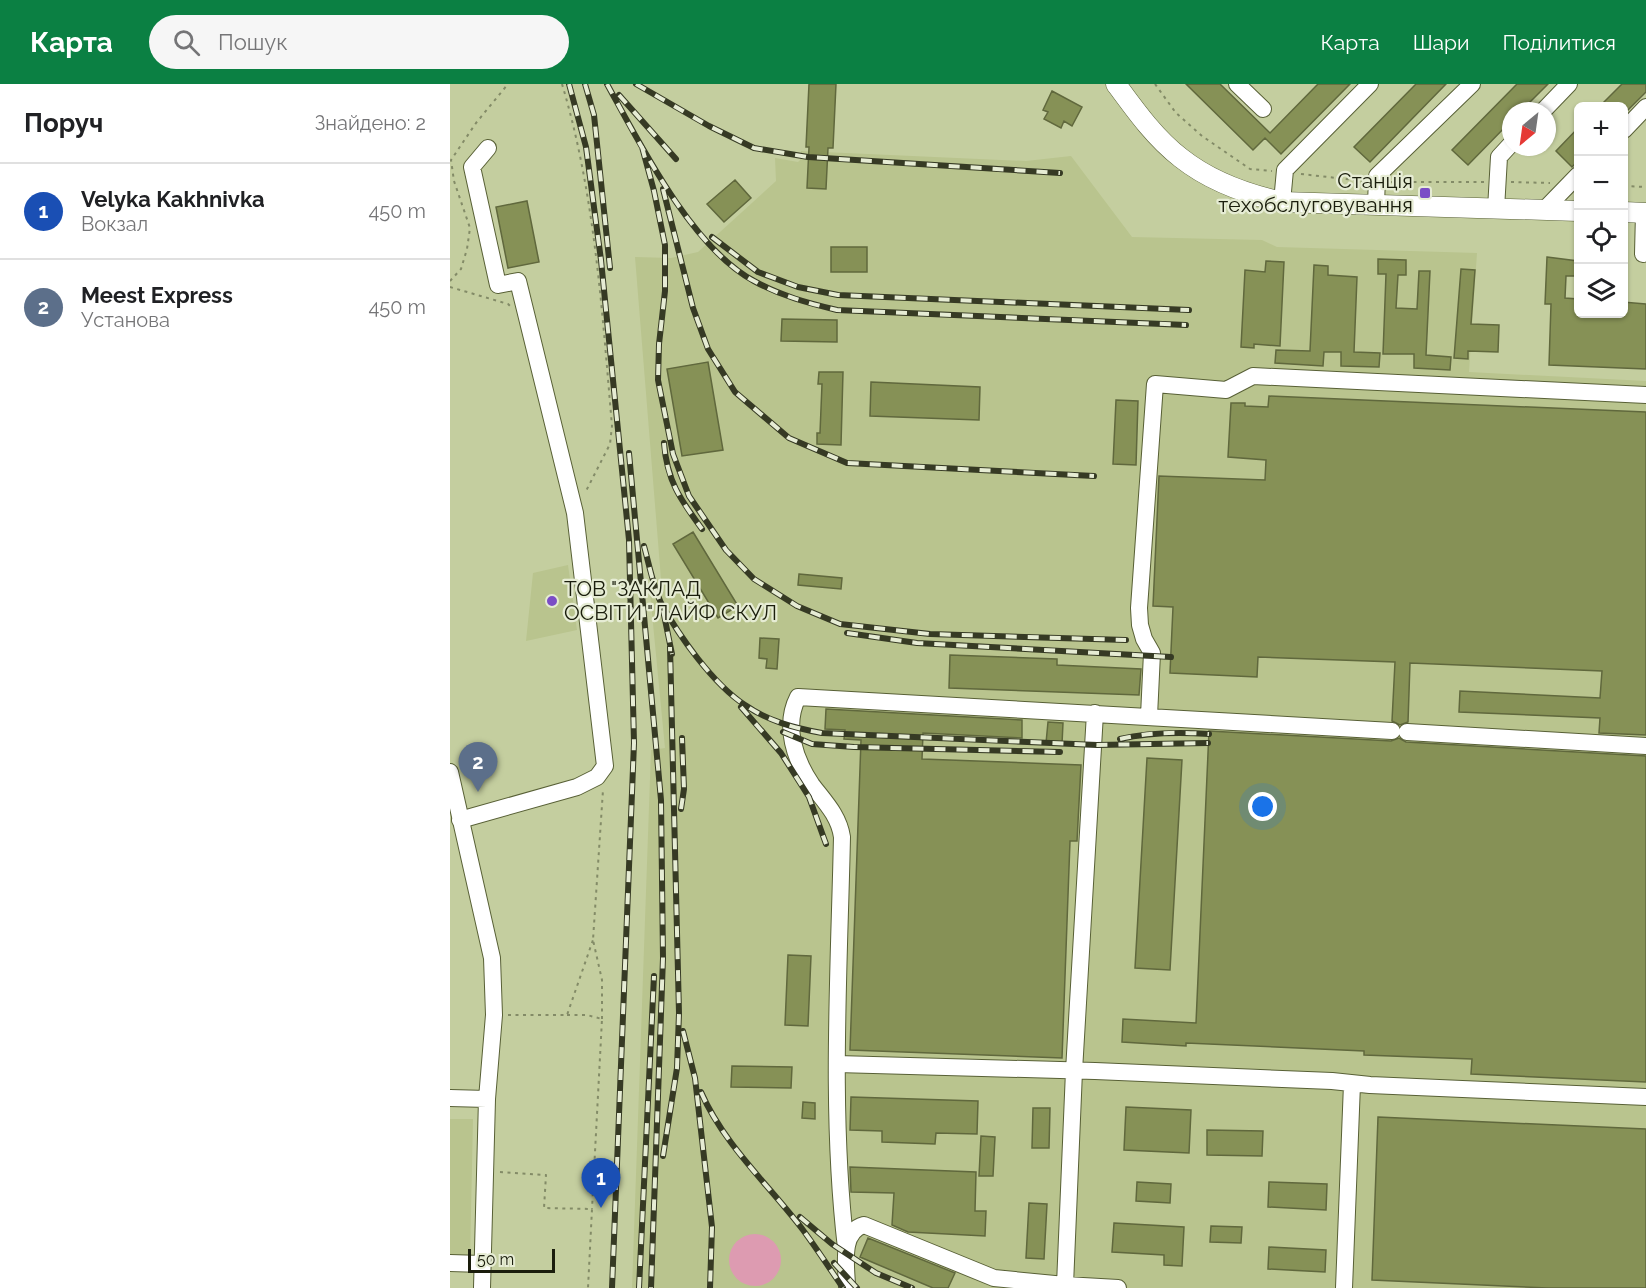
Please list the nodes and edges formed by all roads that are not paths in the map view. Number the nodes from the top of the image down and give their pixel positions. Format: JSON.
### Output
{"nodes":[{"id":1,"x":1116,"y":84,"type":"edge"},
{"id":2,"x":1237,"y":84,"type":"edge"},
{"id":3,"x":1370,"y":84,"type":"edge"},
{"id":4,"x":1472,"y":84,"type":"edge"},
{"id":5,"x":1569,"y":84,"type":"edge"},
{"id":6,"x":1552,"y":102,"type":"edge"},
{"id":7,"x":1646,"y":107,"type":"edge"},
{"id":8,"x":1263,"y":109,"type":"dead end"},
{"id":9,"x":1628,"y":125,"type":"edge"},
{"id":10,"x":488,"y":148,"type":"dead end"},
{"id":11,"x":1502,"y":154,"type":"edge"},
{"id":12,"x":1574,"y":179,"type":"edge"},
{"id":13,"x":1282,"y":202,"type":"junction"},
{"id":14,"x":1376,"y":205,"type":"junction"},
{"id":15,"x":1496,"y":208,"type":"junction"},
{"id":16,"x":1545,"y":210,"type":"junction"},
{"id":17,"x":1574,"y":211,"type":"edge"},
{"id":18,"x":1628,"y":212,"type":"edge"},
{"id":19,"x":1645,"y":213,"type":"edge"},
{"id":20,"x":1643,"y":255,"type":"dead end"},
{"id":21,"x":1646,"y":394,"type":"edge"},
{"id":22,"x":1095,"y":713,"type":"junction"},
{"id":23,"x":1149,"y":716,"type":"junction"},
{"id":24,"x":1646,"y":746,"type":"edge"},
{"id":25,"x":450,"y":772,"type":"edge"},
{"id":26,"x":460,"y":819,"type":"junction"},
{"id":27,"x":837,"y":1064,"type":"junction"},
{"id":28,"x":1074,"y":1071,"type":"junction"},
{"id":29,"x":1352,"y":1084,"type":"junction"},
{"id":30,"x":1646,"y":1097,"type":"edge"},
{"id":31,"x":450,"y":1098,"type":"edge"},
{"id":32,"x":487,"y":1099,"type":"junction"},
{"id":33,"x":846,"y":1248,"type":"junction"},
{"id":34,"x":450,"y":1263,"type":"edge"},
{"id":35,"x":483,"y":1264,"type":"junction"},
{"id":36,"x":1065,"y":1285,"type":"junction"},
{"id":37,"x":482,"y":1288,"type":"edge"},
{"id":38,"x":847,"y":1288,"type":"edge"},
{"id":39,"x":1118,"y":1288,"type":"edge"},
{"id":40,"x":1344,"y":1288,"type":"edge"}],
"edges":[{"from":1,"to":13,"type":"main road"},
{"from":2,"to":8,"type":"street"},
{"from":3,"to":13,"type":"street"},
{"from":4,"to":14,"type":"street"},
{"from":5,"to":6,"type":"street"},
{"from":7,"to":9,"type":"street"},
{"from":10,"to":26,"type":"street"},
{"from":11,"to":15,"type":"street"},
{"from":12,"to":16,"type":"street"},
{"from":13,"to":14,"type":"main road"},
{"from":14,"to":15,"type":"main road"},
{"from":15,"to":16,"type":"main road"},
{"from":16,"to":17,"type":"main road"},
{"from":18,"to":19,"type":"main road"},
{"from":19,"to":20,"type":"street"},
{"from":21,"to":23,"type":"street"},
{"from":22,"to":23,"type":"street"},
{"from":22,"to":27,"type":"street"},
{"from":22,"to":28,"type":"street"},
{"from":23,"to":24,"type":"street"},
{"from":25,"to":26,"type":"street"},
{"from":26,"to":32,"type":"street"},
{"from":27,"to":28,"type":"street"},
{"from":27,"to":33,"type":"street"},
{"from":28,"to":29,"type":"street"},
{"from":28,"to":36,"type":"street"},
{"from":29,"to":30,"type":"street"},
{"from":29,"to":40,"type":"street"},
{"from":31,"to":32,"type":"street"},
{"from":32,"to":35,"type":"street"},
{"from":33,"to":36,"type":"street"},
{"from":33,"to":38,"type":"street"},
{"from":34,"to":35,"type":"street"},
{"from":35,"to":37,"type":"street"},
{"from":36,"to":39,"type":"street"}]}
